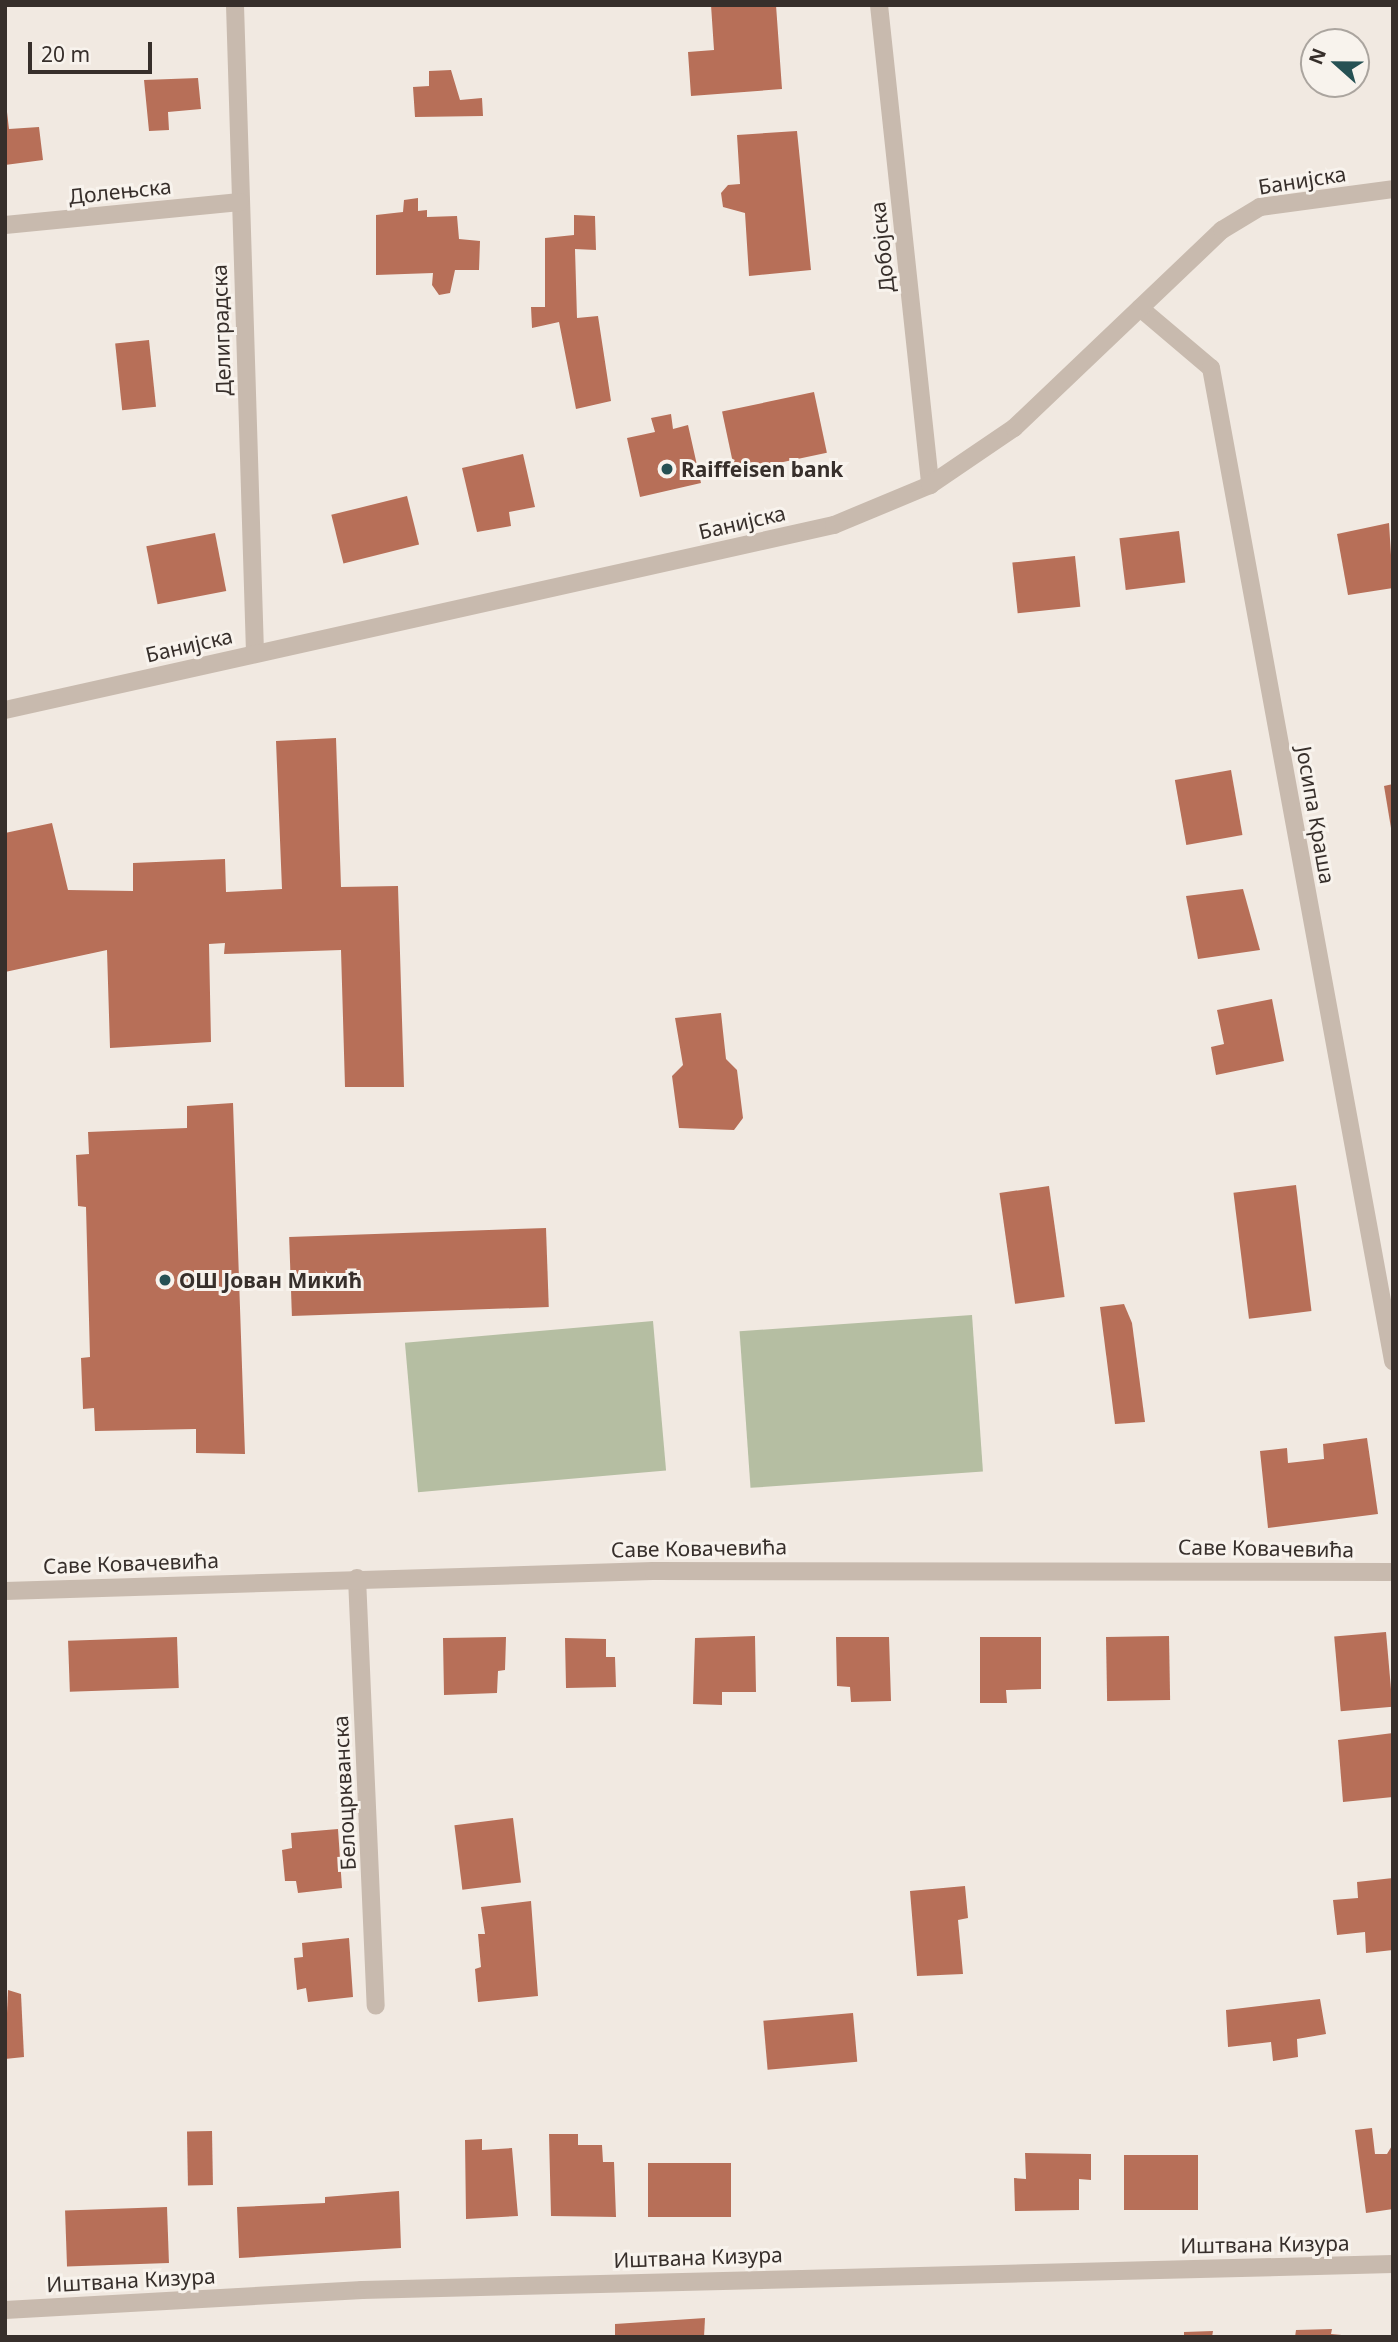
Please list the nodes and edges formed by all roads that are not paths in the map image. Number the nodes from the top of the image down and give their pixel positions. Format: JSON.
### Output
{"nodes":[{"id":1,"x":235,"y":5,"type":"edge"},
{"id":2,"x":879,"y":5,"type":"edge"},
{"id":3,"x":1393,"y":190,"type":"edge"},
{"id":4,"x":240,"y":201,"type":"junction"},
{"id":5,"x":5,"y":225,"type":"edge"},
{"id":6,"x":1140,"y":308,"type":"junction"},
{"id":7,"x":930,"y":485,"type":"junction"},
{"id":8,"x":255,"y":653,"type":"junction"},
{"id":9,"x":5,"y":710,"type":"edge"},
{"id":10,"x":1393,"y":1361,"type":"edge"},
{"id":11,"x":1393,"y":1572,"type":"edge"},
{"id":12,"x":357,"y":1578,"type":"junction"},
{"id":13,"x":5,"y":1591,"type":"edge"},
{"id":14,"x":376,"y":2006,"type":"dead end"},
{"id":15,"x":1393,"y":2264,"type":"edge"},
{"id":16,"x":5,"y":2310,"type":"edge"}],
"edges":[{"from":1,"to":4,"type":"street","name":"Делиградска"},
{"from":2,"to":7,"type":"street","name":"Добојска"},
{"from":3,"to":6,"type":"street","name":"Банијска"},
{"from":4,"to":5,"type":"street","name":"Долењска"},
{"from":4,"to":8,"type":"street","name":"Делиградска"},
{"from":6,"to":7,"type":"street","name":"Банијска"},
{"from":6,"to":10,"type":"street","name":"Јосипа Краша"},
{"from":7,"to":8,"type":"street","name":"Банијска"},
{"from":8,"to":9,"type":"street","name":"Банијска"},
{"from":11,"to":12,"type":"street","name":"Саве Ковачевића"},
{"from":12,"to":13,"type":"street","name":"Саве Ковачевића"},
{"from":12,"to":14,"type":"street","name":"Белоцркванска"},
{"from":15,"to":16,"type":"street","name":"Иштвана Кизура"}]}
